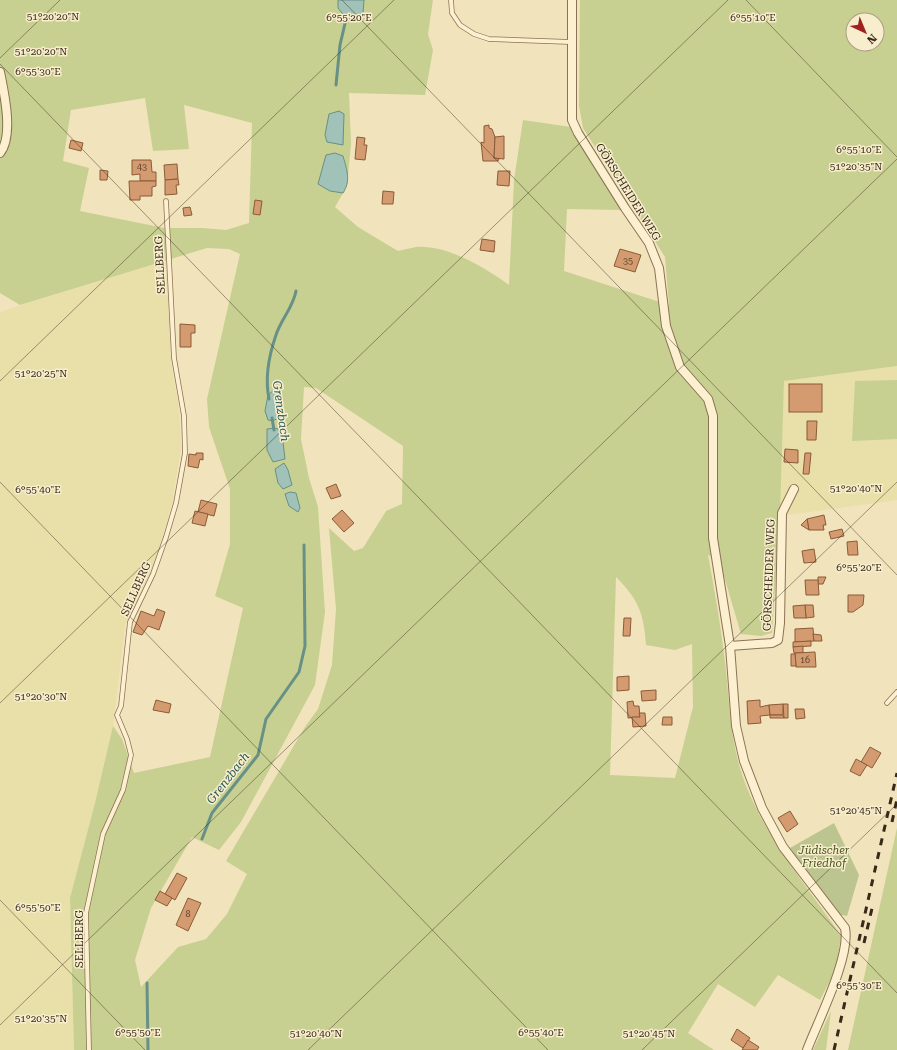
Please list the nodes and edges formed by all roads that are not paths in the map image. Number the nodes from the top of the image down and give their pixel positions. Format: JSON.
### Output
{"nodes":[{"id":1,"x":451,"y":0,"type":"edge"},
{"id":2,"x":572,"y":0,"type":"edge"},
{"id":3,"x":571,"y":42,"type":"junction"},
{"id":4,"x":0,"y":72,"type":"edge"},
{"id":5,"x":0,"y":153,"type":"edge"},
{"id":6,"x":166,"y":201,"type":"dead end"},
{"id":7,"x":794,"y":489,"type":"dead end"},
{"id":8,"x":730,"y":646,"type":"junction"},
{"id":9,"x":897,"y":692,"type":"edge"},
{"id":10,"x":887,"y":703,"type":"dead end"},
{"id":11,"x":89,"y":1050,"type":"edge"},
{"id":12,"x":807,"y":1050,"type":"edge"}],
"edges":[{"from":1,"to":3,"type":"lane"},
{"from":2,"to":3,"type":"street","name":"GÖRSCHEIDER WEG"},
{"from":3,"to":8,"type":"street","name":"GÖRSCHEIDER WEG"},
{"from":4,"to":5,"type":"street"},
{"from":6,"to":11,"type":"lane","name":"SELLBERG"},
{"from":7,"to":8,"type":"street","name":"GÖRSCHEIDER WEG"},
{"from":8,"to":12,"type":"street","name":"GÖRSCHEIDER WEG"},
{"from":9,"to":10,"type":"lane"}]}
